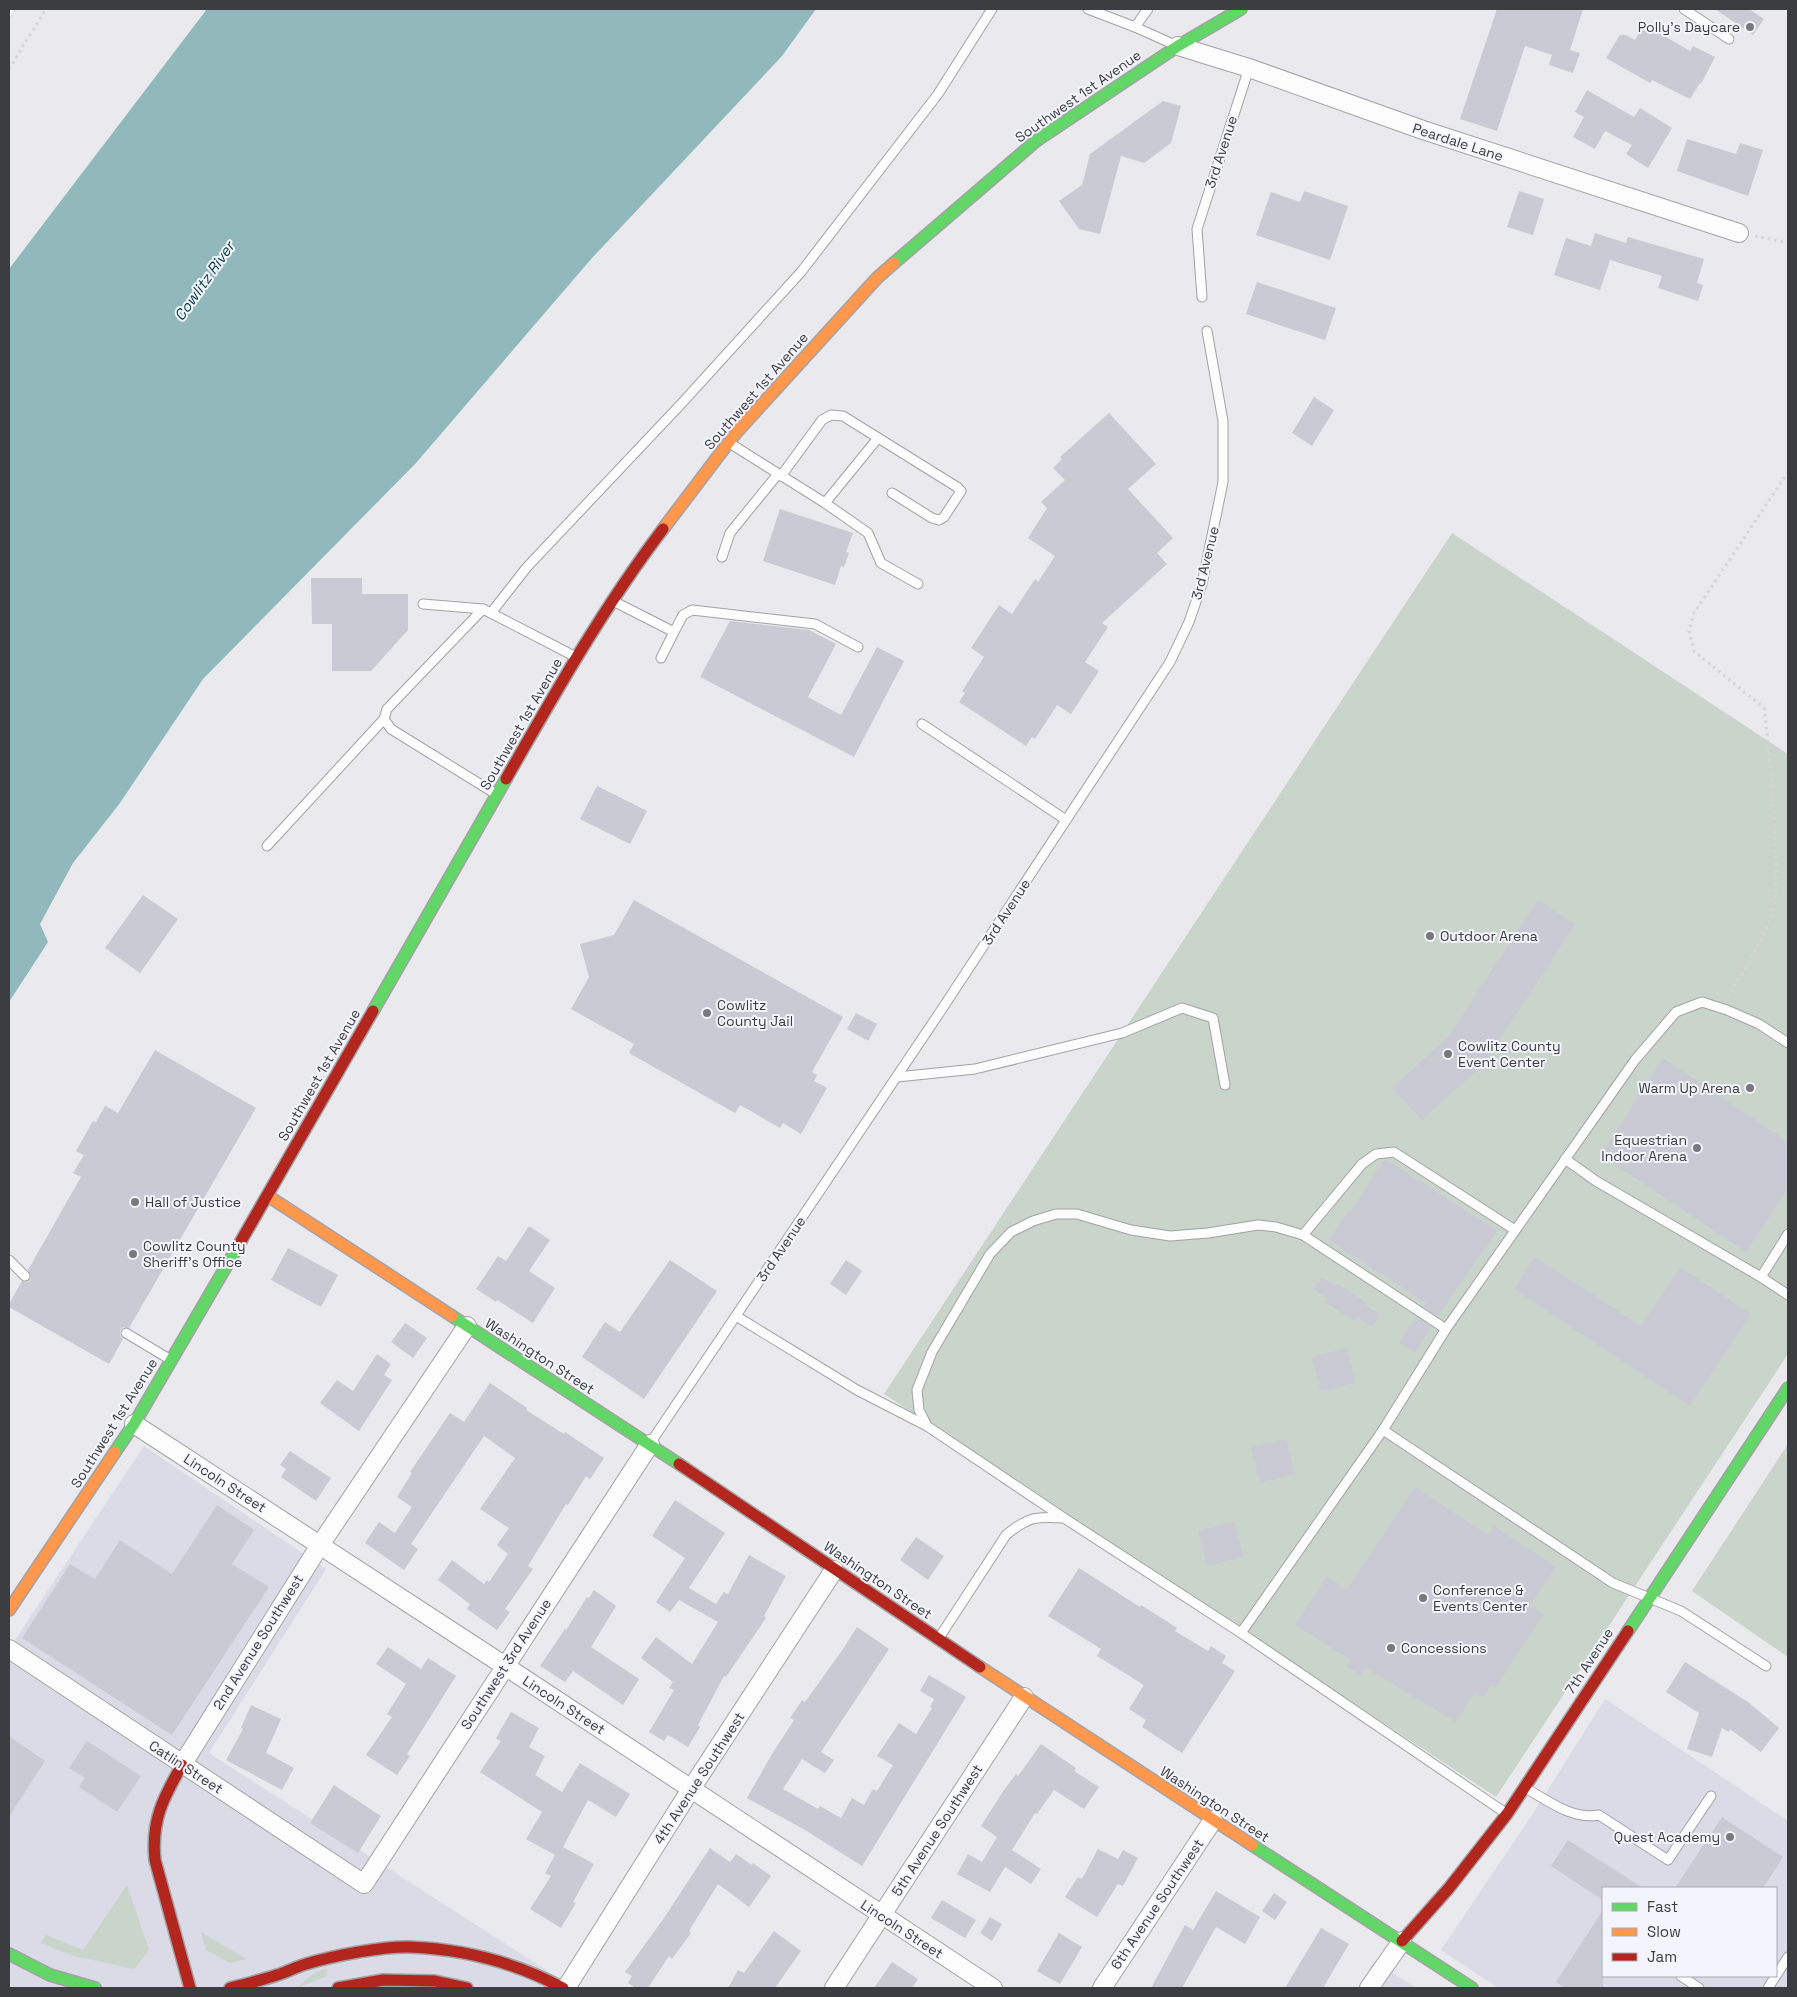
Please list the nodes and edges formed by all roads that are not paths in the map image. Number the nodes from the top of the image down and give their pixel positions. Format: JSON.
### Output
{"nodes":[{"id":1,"x":992,"y":9,"type":"edge"},
{"id":2,"x":1088,"y":9,"type":"edge"},
{"id":3,"x":1148,"y":9,"type":"edge"},
{"id":4,"x":1241,"y":9,"type":"edge"},
{"id":5,"x":1684,"y":9,"type":"edge"},
{"id":6,"x":1135,"y":27,"type":"junction"},
{"id":7,"x":1729,"y":39,"type":"dead end"},
{"id":8,"x":1178,"y":46,"type":"junction"},
{"id":9,"x":1249,"y":68,"type":"junction"},
{"id":10,"x":1739,"y":233,"type":"road end"},
{"id":11,"x":1202,"y":297,"type":"dead end"},
{"id":12,"x":1207,"y":332,"type":"dead end"},
{"id":13,"x":878,"y":438,"type":"junction"},
{"id":14,"x":729,"y":442,"type":"junction"},
{"id":15,"x":779,"y":475,"type":"junction"},
{"id":16,"x":892,"y":493,"type":"dead end"},
{"id":17,"x":825,"y":503,"type":"junction"},
{"id":18,"x":722,"y":557,"type":"dead end"},
{"id":19,"x":918,"y":584,"type":"dead end"},
{"id":20,"x":613,"y":600,"type":"junction"},
{"id":21,"x":423,"y":604,"type":"dead end"},
{"id":22,"x":487,"y":611,"type":"junction"},
{"id":23,"x":674,"y":632,"type":"junction"},
{"id":24,"x":858,"y":648,"type":"dead end"},
{"id":25,"x":576,"y":657,"type":"junction"},
{"id":26,"x":661,"y":658,"type":"dead end"},
{"id":27,"x":384,"y":719,"type":"junction"},
{"id":28,"x":922,"y":724,"type":"dead end"},
{"id":29,"x":497,"y":794,"type":"junction"},
{"id":30,"x":1066,"y":820,"type":"junction"},
{"id":31,"x":266,"y":846,"type":"dead end"},
{"id":32,"x":1788,"y":1043,"type":"edge"},
{"id":33,"x":896,"y":1077,"type":"junction"},
{"id":34,"x":1225,"y":1085,"type":"dead end"},
{"id":35,"x":1565,"y":1159,"type":"junction"},
{"id":36,"x":268,"y":1196,"type":"junction"},
{"id":37,"x":1515,"y":1230,"type":"junction"},
{"id":38,"x":1788,"y":1234,"type":"edge"},
{"id":39,"x":1303,"y":1235,"type":"junction"},
{"id":40,"x":9,"y":1260,"type":"edge"},
{"id":41,"x":25,"y":1276,"type":"dead end"},
{"id":42,"x":1760,"y":1277,"type":"junction"},
{"id":43,"x":1788,"y":1296,"type":"edge"},
{"id":44,"x":736,"y":1316,"type":"junction"},
{"id":45,"x":466,"y":1326,"type":"junction"},
{"id":46,"x":1446,"y":1329,"type":"junction"},
{"id":47,"x":126,"y":1334,"type":"dead end"},
{"id":48,"x":172,"y":1360,"type":"junction"},
{"id":49,"x":1788,"y":1388,"type":"edge"},
{"id":50,"x":134,"y":1424,"type":"junction"},
{"id":51,"x":927,"y":1426,"type":"junction"},
{"id":52,"x":1383,"y":1430,"type":"junction"},
{"id":53,"x":650,"y":1444,"type":"junction"},
{"id":54,"x":1064,"y":1518,"type":"junction"},
{"id":55,"x":320,"y":1544,"type":"junction"},
{"id":56,"x":834,"y":1570,"type":"junction"},
{"id":57,"x":1649,"y":1598,"type":"junction"},
{"id":58,"x":9,"y":1610,"type":"edge"},
{"id":59,"x":1241,"y":1633,"type":"junction"},
{"id":60,"x":938,"y":1639,"type":"junction"},
{"id":61,"x":9,"y":1649,"type":"edge"},
{"id":62,"x":505,"y":1666,"type":"junction"},
{"id":63,"x":1766,"y":1666,"type":"dead end"},
{"id":64,"x":1024,"y":1697,"type":"junction"},
{"id":65,"x":182,"y":1765,"type":"junction"},
{"id":66,"x":1524,"y":1788,"type":"junction"},
{"id":67,"x":691,"y":1789,"type":"junction"},
{"id":68,"x":1712,"y":1796,"type":"dead end"},
{"id":69,"x":1507,"y":1814,"type":"junction"},
{"id":70,"x":1213,"y":1820,"type":"junction"},
{"id":71,"x":364,"y":1884,"type":"joint"},
{"id":72,"x":881,"y":1915,"type":"junction"},
{"id":73,"x":1402,"y":1941,"type":"junction"},
{"id":74,"x":9,"y":1954,"type":"edge"},
{"id":75,"x":1788,"y":1957,"type":"edge"},
{"id":76,"x":1777,"y":1974,"type":"edge"},
{"id":77,"x":1682,"y":1977,"type":"edge"},
{"id":78,"x":1775,"y":1977,"type":"edge"},
{"id":79,"x":95,"y":1988,"type":"edge"},
{"id":80,"x":190,"y":1988,"type":"edge"},
{"id":81,"x":230,"y":1988,"type":"edge"},
{"id":82,"x":338,"y":1988,"type":"edge"},
{"id":83,"x":467,"y":1988,"type":"edge"},
{"id":84,"x":564,"y":1988,"type":"edge"},
{"id":85,"x":834,"y":1988,"type":"edge"},
{"id":86,"x":993,"y":1988,"type":"edge"},
{"id":87,"x":1102,"y":1988,"type":"edge"},
{"id":88,"x":1369,"y":1988,"type":"edge"},
{"id":89,"x":1472,"y":1988,"type":"edge"},
{"id":90,"x":1699,"y":1988,"type":"edge"},
{"id":91,"x":1768,"y":1988,"type":"edge"}],
"edges":[{"from":1,"to":22,"type":"lane"},
{"from":2,"to":6,"type":"lane"},
{"from":3,"to":6,"type":"lane"},
{"from":4,"to":8,"type":"main road","name":"Southwest 1st Avenue"},
{"from":5,"to":7,"type":"lane"},
{"from":6,"to":8,"type":"lane"},
{"from":8,"to":9,"type":"street","name":"Peardale Lane"},
{"from":8,"to":14,"type":"main road","name":"Southwest 1st Avenue"},
{"from":9,"to":10,"type":"street","name":"Peardale Lane"},
{"from":9,"to":11,"type":"lane","name":"3rd Avenue"},
{"from":12,"to":30,"type":"lane","name":"3rd Avenue"},
{"from":13,"to":15,"type":"lane"},
{"from":13,"to":16,"type":"lane"},
{"from":13,"to":17,"type":"lane"},
{"from":14,"to":15,"type":"lane"},
{"from":14,"to":20,"type":"main road","name":"Southwest 1st Avenue"},
{"from":15,"to":17,"type":"lane"},
{"from":15,"to":18,"type":"lane"},
{"from":17,"to":19,"type":"lane"},
{"from":20,"to":23,"type":"lane"},
{"from":20,"to":25,"type":"main road","name":"Southwest 1st Avenue"},
{"from":21,"to":22,"type":"lane"},
{"from":22,"to":25,"type":"lane"},
{"from":22,"to":27,"type":"lane"},
{"from":23,"to":24,"type":"lane"},
{"from":23,"to":26,"type":"lane"},
{"from":25,"to":29,"type":"main road","name":"Southwest 1st Avenue"},
{"from":27,"to":29,"type":"lane"},
{"from":27,"to":31,"type":"lane"},
{"from":28,"to":30,"type":"lane"},
{"from":29,"to":36,"type":"main road","name":"Southwest 1st Avenue"},
{"from":30,"to":33,"type":"lane","name":"3rd Avenue"},
{"from":32,"to":35,"type":"lane"},
{"from":33,"to":34,"type":"lane"},
{"from":33,"to":44,"type":"lane","name":"3rd Avenue"},
{"from":35,"to":37,"type":"lane"},
{"from":35,"to":42,"type":"lane"},
{"from":36,"to":45,"type":"main road","name":"Washington Street"},
{"from":36,"to":48,"type":"main road","name":"Southwest 1st Avenue"},
{"from":37,"to":39,"type":"lane"},
{"from":37,"to":46,"type":"lane"},
{"from":38,"to":42,"type":"lane"},
{"from":39,"to":46,"type":"lane"},
{"from":39,"to":51,"type":"lane"},
{"from":40,"to":41,"type":"lane"},
{"from":42,"to":43,"type":"lane"},
{"from":44,"to":51,"type":"lane"},
{"from":44,"to":53,"type":"lane","name":"3rd Avenue"},
{"from":45,"to":53,"type":"main road","name":"Washington Street"},
{"from":45,"to":55,"type":"street","name":"2nd Avenue Southwest"},
{"from":46,"to":52,"type":"lane"},
{"from":47,"to":48,"type":"lane"},
{"from":48,"to":50,"type":"main road","name":"Southwest 1st Avenue"},
{"from":49,"to":57,"type":"main road","name":"7th Avenue"},
{"from":50,"to":55,"type":"street","name":"Lincoln Street"},
{"from":50,"to":58,"type":"main road","name":"Southwest 1st Avenue"},
{"from":51,"to":54,"type":"lane"},
{"from":52,"to":57,"type":"lane"},
{"from":52,"to":59,"type":"lane"},
{"from":53,"to":56,"type":"main road","name":"Washington Street"},
{"from":53,"to":62,"type":"street","name":"Southwest 3rd Avenue"},
{"from":54,"to":59,"type":"lane"},
{"from":54,"to":60,"type":"lane"},
{"from":55,"to":62,"type":"street","name":"Lincoln Street"},
{"from":55,"to":65,"type":"street","name":"2nd Avenue Southwest"},
{"from":56,"to":60,"type":"main road","name":"Washington Street"},
{"from":56,"to":67,"type":"street","name":"4th Avenue Southwest"},
{"from":57,"to":63,"type":"lane"},
{"from":57,"to":66,"type":"main road","name":"7th Avenue"},
{"from":59,"to":69,"type":"lane"},
{"from":60,"to":64,"type":"main road","name":"Washington Street"},
{"from":61,"to":65,"type":"street","name":"Catlin Street"},
{"from":62,"to":67,"type":"street","name":"Lincoln Street"},
{"from":62,"to":71,"type":"street","name":"Southwest 3rd Avenue"},
{"from":64,"to":70,"type":"main road","name":"Washington Street"},
{"from":64,"to":72,"type":"street","name":"5th Avenue Southwest"},
{"from":65,"to":71,"type":"street","name":"Catlin Street"},
{"from":65,"to":80,"type":"main road","name":"2nd Avenue Southwest"},
{"from":66,"to":68,"type":"lane"},
{"from":66,"to":69,"type":"main road","name":"7th Avenue"},
{"from":67,"to":72,"type":"street","name":"Lincoln Street"},
{"from":67,"to":84,"type":"street","name":"4th Avenue Southwest"},
{"from":69,"to":73,"type":"main road","name":"7th Avenue"},
{"from":70,"to":73,"type":"main road","name":"Washington Street"},
{"from":70,"to":87,"type":"street","name":"6th Avenue Southwest"},
{"from":72,"to":85,"type":"street","name":"5th Avenue Southwest"},
{"from":72,"to":86,"type":"street","name":"Lincoln Street"},
{"from":73,"to":88,"type":"street"},
{"from":73,"to":89,"type":"main road","name":"Washington Street"},
{"from":74,"to":79,"type":"main road"},
{"from":75,"to":76,"type":"lane"},
{"from":77,"to":90,"type":"lane"},
{"from":78,"to":91,"type":"lane"},
{"from":81,"to":84,"type":"main road"},
{"from":82,"to":83,"type":"main road"}]}
